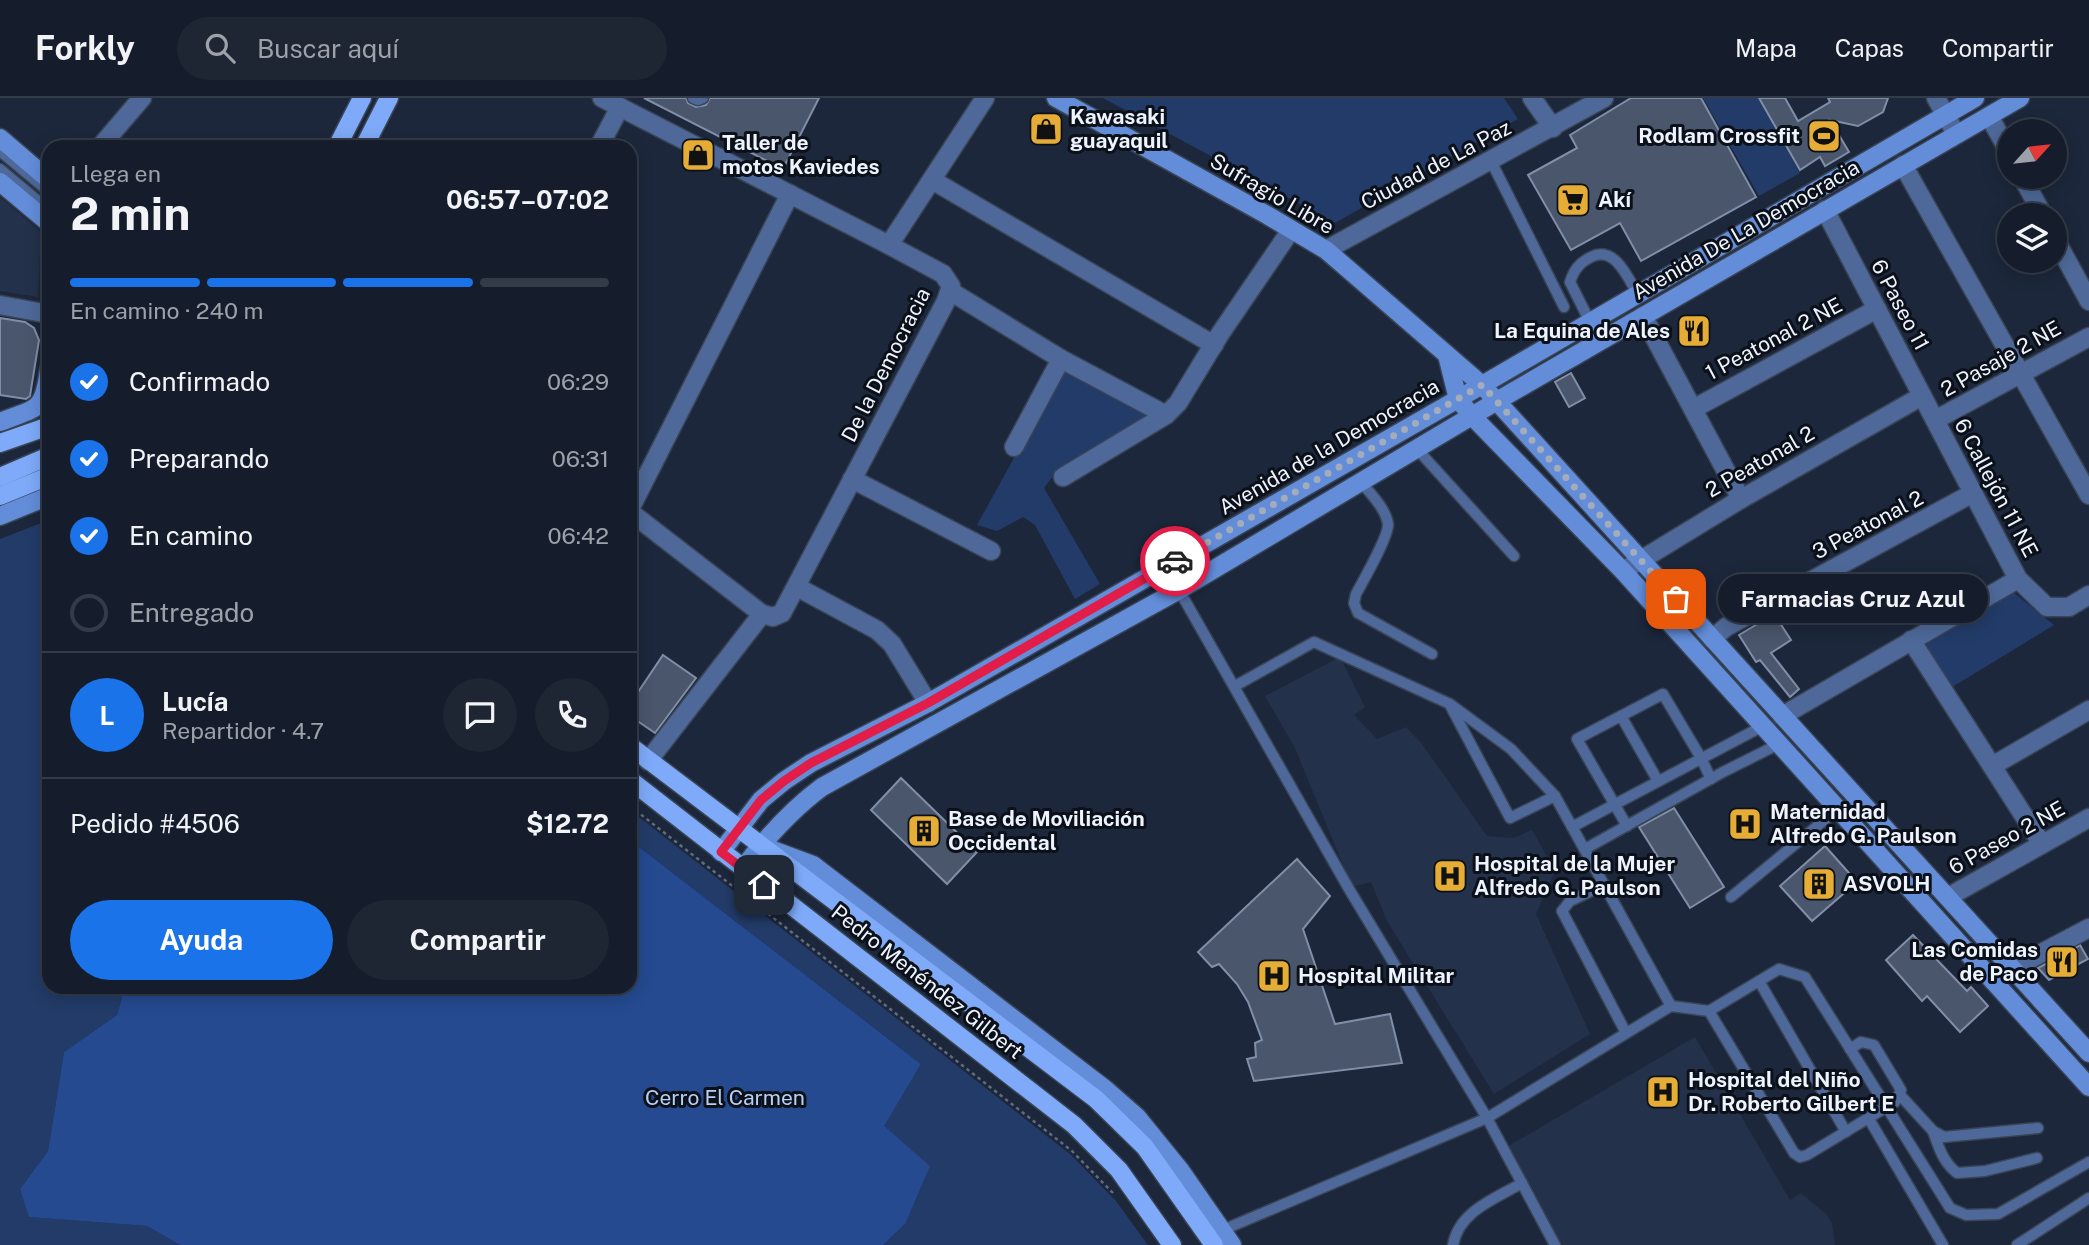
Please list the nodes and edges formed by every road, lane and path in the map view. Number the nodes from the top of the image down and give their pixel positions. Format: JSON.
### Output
{"nodes":[{"id":1,"x":142,"y":98,"type":"edge"},
{"id":2,"x":362,"y":98,"type":"edge"},
{"id":3,"x":389,"y":98,"type":"edge"},
{"id":4,"x":603,"y":98,"type":"edge"},
{"id":5,"x":693,"y":98,"type":"edge"},
{"id":6,"x":704,"y":98,"type":"edge"},
{"id":7,"x":985,"y":98,"type":"edge"},
{"id":8,"x":1056,"y":98,"type":"edge"},
{"id":9,"x":1532,"y":98,"type":"edge"},
{"id":10,"x":1604,"y":98,"type":"edge"},
{"id":11,"x":1936,"y":98,"type":"edge"},
{"id":12,"x":1975,"y":98,"type":"edge"},
{"id":13,"x":2020,"y":98,"type":"edge"},
{"id":14,"x":620,"y":107,"type":"junction"},
{"id":15,"x":1946,"y":115,"type":"junction"},
{"id":16,"x":1989,"y":116,"type":"junction"},
{"id":17,"x":1553,"y":128,"type":"junction"},
{"id":18,"x":1997,"y":130,"type":"edge"},
{"id":19,"x":1956,"y":134,"type":"junction"},
{"id":20,"x":0,"y":138,"type":"edge"},
{"id":21,"x":106,"y":140,"type":"edge"},
{"id":22,"x":341,"y":140,"type":"edge"},
{"id":23,"x":369,"y":140,"type":"edge"},
{"id":24,"x":603,"y":140,"type":"edge"},
{"id":25,"x":0,"y":151,"type":"edge"},
{"id":26,"x":1491,"y":161,"type":"junction"},
{"id":27,"x":1903,"y":165,"type":"junction"},
{"id":28,"x":0,"y":169,"type":"edge"},
{"id":29,"x":42,"y":174,"type":"edge"},
{"id":30,"x":932,"y":180,"type":"junction"},
{"id":31,"x":0,"y":182,"type":"edge"},
{"id":32,"x":42,"y":186,"type":"edge"},
{"id":33,"x":790,"y":194,"type":"junction"},
{"id":34,"x":42,"y":205,"type":"edge"},
{"id":35,"x":1825,"y":210,"type":"junction"},
{"id":36,"x":42,"y":217,"type":"edge"},
{"id":37,"x":1292,"y":230,"type":"junction"},
{"id":38,"x":889,"y":245,"type":"junction"},
{"id":39,"x":1326,"y":250,"type":"junction"},
{"id":40,"x":2067,"y":261,"type":"edge"},
{"id":41,"x":950,"y":290,"type":"junction"},
{"id":42,"x":1638,"y":295,"type":"junction"},
{"id":43,"x":2089,"y":301,"type":"edge"},
{"id":44,"x":0,"y":305,"type":"edge"},
{"id":45,"x":1564,"y":307,"type":"dead end"},
{"id":46,"x":1877,"y":310,"type":"junction"},
{"id":47,"x":42,"y":313,"type":"edge"},
{"id":48,"x":1643,"y":316,"type":"junction"},
{"id":49,"x":1590,"y":322,"type":"junction"},
{"id":50,"x":2089,"y":337,"type":"edge"},
{"id":51,"x":1214,"y":345,"type":"junction"},
{"id":52,"x":1447,"y":355,"type":"junction"},
{"id":53,"x":1061,"y":359,"type":"junction"},
{"id":54,"x":2021,"y":375,"type":"junction"},
{"id":55,"x":1482,"y":385,"type":"junction"},
{"id":56,"x":1922,"y":396,"type":"junction"},
{"id":57,"x":42,"y":399,"type":"edge"},
{"id":58,"x":1458,"y":399,"type":"junction"},
{"id":59,"x":1495,"y":402,"type":"junction"},
{"id":60,"x":1693,"y":409,"type":"junction"},
{"id":61,"x":1166,"y":415,"type":"junction"},
{"id":62,"x":1472,"y":416,"type":"junction"},
{"id":63,"x":1935,"y":421,"type":"junction"},
{"id":64,"x":0,"y":422,"type":"edge"},
{"id":65,"x":42,"y":427,"type":"edge"},
{"id":66,"x":7,"y":440,"type":"edge"},
{"id":67,"x":1014,"y":447,"type":"dead end"},
{"id":68,"x":1418,"y":449,"type":"junction"},
{"id":69,"x":42,"y":459,"type":"edge"},
{"id":70,"x":0,"y":477,"type":"edge"},
{"id":71,"x":1063,"y":477,"type":"dead end"},
{"id":72,"x":42,"y":479,"type":"edge"},
{"id":73,"x":852,"y":479,"type":"junction"},
{"id":74,"x":1361,"y":482,"type":"junction"},
{"id":75,"x":1973,"y":493,"type":"junction"},
{"id":76,"x":2089,"y":495,"type":"edge"},
{"id":77,"x":0,"y":496,"type":"edge"},
{"id":78,"x":637,"y":497,"type":"edge"},
{"id":79,"x":42,"y":499,"type":"edge"},
{"id":80,"x":1741,"y":499,"type":"junction"},
{"id":81,"x":0,"y":516,"type":"edge"},
{"id":82,"x":637,"y":516,"type":"edge"},
{"id":83,"x":991,"y":551,"type":"dead end"},
{"id":84,"x":1514,"y":556,"type":"dead end"},
{"id":85,"x":1640,"y":559,"type":"junction"},
{"id":86,"x":1623,"y":571,"type":"junction"},
{"id":87,"x":2018,"y":579,"type":"junction"},
{"id":88,"x":797,"y":587,"type":"junction"},
{"id":89,"x":1179,"y":590,"type":"junction"},
{"id":90,"x":2089,"y":595,"type":"edge"},
{"id":91,"x":762,"y":614,"type":"junction"},
{"id":92,"x":1712,"y":639,"type":"junction"},
{"id":93,"x":1911,"y":640,"type":"junction"},
{"id":94,"x":1432,"y":654,"type":"dead end"},
{"id":95,"x":1235,"y":686,"type":"junction"},
{"id":96,"x":928,"y":703,"type":"junction"},
{"id":97,"x":1450,"y":704,"type":"junction"},
{"id":98,"x":2089,"y":710,"type":"edge"},
{"id":99,"x":1621,"y":716,"type":"junction"},
{"id":100,"x":1782,"y":716,"type":"junction"},
{"id":101,"x":1763,"y":726,"type":"junction"},
{"id":102,"x":1779,"y":744,"type":"junction"},
{"id":103,"x":637,"y":752,"type":"edge"},
{"id":104,"x":1701,"y":758,"type":"junction"},
{"id":105,"x":648,"y":761,"type":"junction"},
{"id":106,"x":1824,"y":763,"type":"junction"},
{"id":107,"x":1992,"y":766,"type":"junction"},
{"id":108,"x":1711,"y":779,"type":"junction"},
{"id":109,"x":1810,"y":779,"type":"junction"},
{"id":110,"x":1658,"y":781,"type":"junction"},
{"id":111,"x":637,"y":785,"type":"edge"},
{"id":112,"x":1849,"y":791,"type":"junction"},
{"id":113,"x":1555,"y":796,"type":"junction"},
{"id":114,"x":1615,"y":804,"type":"junction"},
{"id":115,"x":1835,"y":806,"type":"junction"},
{"id":116,"x":637,"y":811,"type":"edge"},
{"id":117,"x":2089,"y":818,"type":"edge"},
{"id":118,"x":1627,"y":826,"type":"junction"},
{"id":119,"x":1572,"y":827,"type":"junction"},
{"id":120,"x":737,"y":829,"type":"junction"},
{"id":121,"x":2042,"y":844,"type":"junction"},
{"id":122,"x":760,"y":845,"type":"junction"},
{"id":123,"x":1585,"y":849,"type":"junction"},
{"id":124,"x":721,"y":852,"type":"junction"},
{"id":125,"x":743,"y":869,"type":"junction"},
{"id":126,"x":1604,"y":885,"type":"junction"},
{"id":127,"x":1731,"y":897,"type":"dead end"},
{"id":128,"x":1948,"y":897,"type":"junction"},
{"id":129,"x":2089,"y":928,"type":"edge"},
{"id":130,"x":2013,"y":968,"type":"junction"},
{"id":131,"x":1759,"y":981,"type":"junction"},
{"id":132,"x":1993,"y":981,"type":"junction"},
{"id":133,"x":1671,"y":1006,"type":"junction"},
{"id":134,"x":1709,"y":1010,"type":"junction"},
{"id":135,"x":1626,"y":1032,"type":"junction"},
{"id":136,"x":2086,"y":1045,"type":"edge"},
{"id":137,"x":1850,"y":1049,"type":"junction"},
{"id":138,"x":2089,"y":1087,"type":"edge"},
{"id":139,"x":1900,"y":1095,"type":"junction"},
{"id":140,"x":1887,"y":1108,"type":"junction"},
{"id":141,"x":1487,"y":1118,"type":"junction"},
{"id":142,"x":1869,"y":1119,"type":"junction"},
{"id":143,"x":2038,"y":1128,"type":"dead end"},
{"id":144,"x":1147,"y":1130,"type":"junction"},
{"id":145,"x":1933,"y":1131,"type":"junction"},
{"id":146,"x":1846,"y":1132,"type":"junction"},
{"id":147,"x":2037,"y":1158,"type":"dead end"},
{"id":148,"x":2089,"y":1162,"type":"edge"},
{"id":149,"x":1168,"y":1178,"type":"junction"},
{"id":150,"x":1522,"y":1183,"type":"junction"},
{"id":151,"x":2089,"y":1198,"type":"edge"},
{"id":152,"x":1119,"y":1200,"type":"dead end"},
{"id":153,"x":1219,"y":1239,"type":"edge"},
{"id":154,"x":1172,"y":1245,"type":"edge"},
{"id":155,"x":1453,"y":1245,"type":"edge"},
{"id":156,"x":1555,"y":1245,"type":"edge"},
{"id":157,"x":1943,"y":1245,"type":"edge"},
{"id":158,"x":2017,"y":1245,"type":"edge"}],
"edges":[{"from":1,"to":21,"type":"street"},
{"from":2,"to":22,"type":"main road"},
{"from":3,"to":23,"type":"main road"},
{"from":4,"to":14,"type":"street","name":"De la Democracia"},
{"from":5,"to":6,"type":"lane"},
{"from":7,"to":30,"type":"street"},
{"from":8,"to":37,"type":"street","name":"Sufragio Libre"},
{"from":9,"to":17,"type":"street"},
{"from":10,"to":17,"type":"street","name":"Ciudad de La Paz"},
{"from":11,"to":15,"type":"street"},
{"from":12,"to":15,"type":"street","name":"Avenida de la Democracia"},
{"from":13,"to":16,"type":"street","name":"Avenida De La Democracia"},
{"from":14,"to":24,"type":"street"},
{"from":14,"to":33,"type":"street","name":"De la Democracia"},
{"from":15,"to":19,"type":"street"},
{"from":15,"to":42,"type":"street","name":"Avenida de la Democracia"},
{"from":16,"to":18,"type":"street"},
{"from":16,"to":19,"type":"street","name":"Avenida De La Democracia"},
{"from":17,"to":26,"type":"street","name":"Ciudad de La Paz"},
{"from":19,"to":27,"type":"street","name":"Avenida De La Democracia"},
{"from":20,"to":29,"type":"street"},
{"from":25,"to":32,"type":"lane"},
{"from":26,"to":39,"type":"street","name":"Ciudad de La Paz"},
{"from":26,"to":45,"type":"lane"},
{"from":27,"to":35,"type":"street","name":"Avenida De La Democracia"},
{"from":27,"to":54,"type":"street"},
{"from":28,"to":34,"type":"lane"},
{"from":30,"to":38,"type":"street"},
{"from":30,"to":51,"type":"street"},
{"from":31,"to":36,"type":"street"},
{"from":33,"to":38,"type":"street","name":"De la Democracia"},
{"from":33,"to":78,"type":"street"},
{"from":35,"to":46,"type":"street","name":"6 Paseo 11"},
{"from":35,"to":48,"type":"street","name":"Avenida De La Democracia"},
{"from":37,"to":39,"type":"street","name":"Sufragio Libre"},
{"from":37,"to":51,"type":"street"},
{"from":38,"to":41,"type":"street","name":"De la Democracia"},
{"from":39,"to":52,"type":"street","name":"Sufragio Libre"},
{"from":40,"to":43,"type":"street"},
{"from":41,"to":53,"type":"street"},
{"from":41,"to":73,"type":"street","name":"De la Democracia"},
{"from":42,"to":49,"type":"street","name":"Avenida de la Democracia"},
{"from":42,"to":49,"type":"lane"},
{"from":44,"to":47,"type":"street"},
{"from":46,"to":56,"type":"street","name":"6 Paseo 11"},
{"from":46,"to":60,"type":"street","name":"1 Peatonal 2 NE"},
{"from":48,"to":59,"type":"street","name":"Avenida De La Democracia"},
{"from":48,"to":60,"type":"street"},
{"from":49,"to":55,"type":"street","name":"Avenida de la Democracia"},
{"from":50,"to":54,"type":"street","name":"2 Pasaje 2 NE"},
{"from":51,"to":61,"type":"street"},
{"from":52,"to":55,"type":"street","name":"Sufragio Libre"},
{"from":52,"to":58,"type":"street"},
{"from":53,"to":61,"type":"street"},
{"from":53,"to":67,"type":"street"},
{"from":54,"to":63,"type":"street","name":"2 Pasaje 2 NE"},
{"from":54,"to":76,"type":"street"},
{"from":55,"to":58,"type":"street","name":"Avenida de la Democracia"},
{"from":55,"to":59,"type":"street","name":"Sufragio Libre"},
{"from":56,"to":63,"type":"street","name":"6 Paseo 11"},
{"from":56,"to":80,"type":"street","name":"2 Peatonal 2"},
{"from":57,"to":64,"type":"street"},
{"from":58,"to":62,"type":"street"},
{"from":58,"to":96,"type":"street","name":"Avenida de la Democracia"},
{"from":59,"to":62,"type":"street"},
{"from":59,"to":85,"type":"street","name":"Sufragio Libre"},
{"from":60,"to":80,"type":"street"},
{"from":61,"to":71,"type":"street"},
{"from":62,"to":68,"type":"street"},
{"from":62,"to":86,"type":"street"},
{"from":63,"to":75,"type":"street","name":"6 Callejón 11 NE"},
{"from":65,"to":66,"type":"main road"},
{"from":68,"to":74,"type":"street"},
{"from":68,"to":84,"type":"lane"},
{"from":69,"to":70,"type":"main road"},
{"from":72,"to":77,"type":"main road"},
{"from":73,"to":83,"type":"street"},
{"from":73,"to":88,"type":"street","name":"De la Democracia"},
{"from":74,"to":89,"type":"street"},
{"from":74,"to":94,"type":"lane"},
{"from":75,"to":87,"type":"street","name":"6 Callejón 11 NE"},
{"from":75,"to":92,"type":"street","name":"3 Peatonal 2"},
{"from":79,"to":81,"type":"street"},
{"from":80,"to":85,"type":"street","name":"2 Peatonal 2"},
{"from":82,"to":91,"type":"street"},
{"from":85,"to":86,"type":"street","name":"2 Peatonal 2"},
{"from":85,"to":92,"type":"street","name":"Sufragio Libre"},
{"from":86,"to":101,"type":"street"},
{"from":87,"to":90,"type":"street","name":"6 Callejón 11 NE"},
{"from":87,"to":93,"type":"street"},
{"from":88,"to":91,"type":"street","name":"De la Democracia"},
{"from":88,"to":96,"type":"street"},
{"from":89,"to":95,"type":"lane"},
{"from":89,"to":122,"type":"street"},
{"from":91,"to":105,"type":"street"},
{"from":92,"to":100,"type":"street","name":"Sufragio Libre"},
{"from":93,"to":100,"type":"street"},
{"from":93,"to":107,"type":"street"},
{"from":95,"to":97,"type":"lane"},
{"from":95,"to":141,"type":"lane"},
{"from":96,"to":120,"type":"street","name":"Avenida de la Democracia"},
{"from":97,"to":113,"type":"lane"},
{"from":97,"to":113,"type":"lane"},
{"from":98,"to":107,"type":"street"},
{"from":99,"to":104,"type":"lane"},
{"from":99,"to":110,"type":"lane"},
{"from":99,"to":114,"type":"lane"},
{"from":100,"to":106,"type":"street","name":"Sufragio Libre"},
{"from":101,"to":102,"type":"street"},
{"from":101,"to":104,"type":"lane"},
{"from":102,"to":108,"type":"lane"},
{"from":102,"to":109,"type":"street"},
{"from":103,"to":105,"type":"main road","name":"Pedro Menéndez Gilbert"},
{"from":104,"to":108,"type":"lane"},
{"from":104,"to":110,"type":"lane"},
{"from":105,"to":120,"type":"main road","name":"Pedro Menéndez Gilbert"},
{"from":106,"to":109,"type":"street"},
{"from":106,"to":112,"type":"street","name":"Sufragio Libre"},
{"from":107,"to":121,"type":"street"},
{"from":108,"to":118,"type":"lane"},
{"from":109,"to":115,"type":"street"},
{"from":110,"to":114,"type":"lane"},
{"from":111,"to":124,"type":"main road","name":"Pedro Menéndez Gilbert"},
{"from":112,"to":115,"type":"street"},
{"from":112,"to":128,"type":"street","name":"Sufragio Libre"},
{"from":113,"to":119,"type":"lane"},
{"from":114,"to":118,"type":"lane"},
{"from":114,"to":119,"type":"lane"},
{"from":115,"to":127,"type":"lane"},
{"from":115,"to":132,"type":"street"},
{"from":116,"to":152,"type":"path"},
{"from":117,"to":121,"type":"street","name":"6 Paseo 2 NE"},
{"from":118,"to":123,"type":"lane"},
{"from":119,"to":123,"type":"lane"},
{"from":120,"to":122,"type":"main road","name":"Pedro Menéndez Gilbert"},
{"from":120,"to":124,"type":"street","name":"Avenida de la Democracia"},
{"from":121,"to":128,"type":"street","name":"6 Paseo 2 NE"},
{"from":122,"to":125,"type":"street"},
{"from":122,"to":144,"type":"street","name":"Pedro Menéndez Gilbert"},
{"from":122,"to":149,"type":"main road","name":"Pedro Menéndez Gilbert"},
{"from":123,"to":126,"type":"lane"},
{"from":124,"to":125,"type":"main road","name":"Pedro Menéndez Gilbert"},
{"from":125,"to":154,"type":"main road","name":"Pedro Menéndez Gilbert"},
{"from":126,"to":133,"type":"lane"},
{"from":126,"to":135,"type":"lane"},
{"from":128,"to":130,"type":"street","name":"Sufragio Libre"},
{"from":129,"to":130,"type":"street"},
{"from":130,"to":132,"type":"street"},
{"from":130,"to":136,"type":"street","name":"Sufragio Libre"},
{"from":131,"to":134,"type":"lane"},
{"from":131,"to":137,"type":"lane"},
{"from":131,"to":146,"type":"lane"},
{"from":132,"to":138,"type":"street"},
{"from":133,"to":134,"type":"lane"},
{"from":133,"to":135,"type":"lane"},
{"from":134,"to":146,"type":"lane"},
{"from":135,"to":141,"type":"lane"},
{"from":137,"to":139,"type":"lane"},
{"from":137,"to":140,"type":"lane"},
{"from":139,"to":140,"type":"lane"},
{"from":139,"to":145,"type":"lane"},
{"from":140,"to":142,"type":"lane"},
{"from":140,"to":148,"type":"lane"},
{"from":141,"to":150,"type":"lane"},
{"from":141,"to":153,"type":"lane"},
{"from":142,"to":146,"type":"lane"},
{"from":142,"to":157,"type":"lane"},
{"from":143,"to":145,"type":"lane"},
{"from":144,"to":149,"type":"main road"},
{"from":144,"to":153,"type":"street","name":"Pedro Menéndez Gilbert"},
{"from":145,"to":147,"type":"lane"},
{"from":149,"to":153,"type":"main road","name":"Pedro Menéndez Gilbert"},
{"from":150,"to":155,"type":"lane"},
{"from":150,"to":156,"type":"lane"},
{"from":151,"to":158,"type":"lane"}]}
